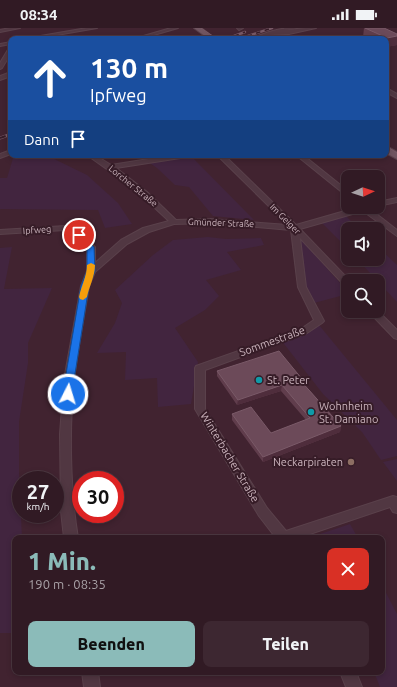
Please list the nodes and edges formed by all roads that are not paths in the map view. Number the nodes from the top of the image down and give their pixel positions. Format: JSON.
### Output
{"nodes":[{"id":1,"x":18,"y":28,"type":"edge"},
{"id":2,"x":95,"y":28,"type":"edge"},
{"id":3,"x":147,"y":28,"type":"edge"},
{"id":4,"x":176,"y":28,"type":"edge"},
{"id":5,"x":197,"y":28,"type":"edge"},
{"id":6,"x":208,"y":28,"type":"edge"},
{"id":7,"x":314,"y":28,"type":"edge"},
{"id":8,"x":0,"y":31,"type":"edge"},
{"id":9,"x":286,"y":31,"type":"edge"},
{"id":10,"x":158,"y":32,"type":"junction"},
{"id":11,"x":44,"y":36,"type":"edge"},
{"id":12,"x":145,"y":36,"type":"edge"},
{"id":13,"x":209,"y":36,"type":"edge"},
{"id":14,"x":219,"y":36,"type":"edge"},
{"id":15,"x":262,"y":36,"type":"edge"},
{"id":16,"x":8,"y":57,"type":"edge"},
{"id":17,"x":0,"y":67,"type":"edge"},
{"id":18,"x":95,"y":158,"type":"edge"},
{"id":19,"x":168,"y":158,"type":"edge"},
{"id":20,"x":223,"y":158,"type":"edge"},
{"id":21,"x":303,"y":158,"type":"edge"},
{"id":22,"x":111,"y":167,"type":"junction"},
{"id":23,"x":341,"y":189,"type":"edge"},
{"id":24,"x":397,"y":200,"type":"edge"},
{"id":25,"x":385,"y":203,"type":"edge"},
{"id":26,"x":341,"y":214,"type":"edge"},
{"id":27,"x":373,"y":214,"type":"edge"},
{"id":28,"x":174,"y":222,"type":"junction"},
{"id":29,"x":295,"y":228,"type":"junction"},
{"id":30,"x":0,"y":232,"type":"edge"},
{"id":31,"x":397,"y":234,"type":"edge"},
{"id":32,"x":91,"y":271,"type":"junction"},
{"id":33,"x":341,"y":277,"type":"edge"},
{"id":34,"x":380,"y":318,"type":"edge"},
{"id":35,"x":397,"y":336,"type":"edge"},
{"id":36,"x":200,"y":368,"type":"joint"},
{"id":37,"x":397,"y":508,"type":"edge"},
{"id":38,"x":71,"y":535,"type":"edge"},
{"id":39,"x":282,"y":535,"type":"edge"},
{"id":40,"x":293,"y":535,"type":"edge"},
{"id":41,"x":90,"y":675,"type":"edge"},
{"id":42,"x":349,"y":675,"type":"edge"},
{"id":43,"x":92,"y":687,"type":"edge"},
{"id":44,"x":354,"y":687,"type":"edge"}],
"edges":[{"from":1,"to":8,"type":"street"},
{"from":2,"to":11,"type":"street"},
{"from":3,"to":10,"type":"street"},
{"from":4,"to":10,"type":"street"},
{"from":5,"to":13,"type":"main road"},
{"from":6,"to":14,"type":"main road"},
{"from":7,"to":9,"type":"street"},
{"from":9,"to":15,"type":"street"},
{"from":10,"to":12,"type":"street"},
{"from":16,"to":17,"type":"street"},
{"from":18,"to":22,"type":"street","name":"Lorcher Straße"},
{"from":19,"to":22,"type":"street"},
{"from":20,"to":29,"type":"street","name":"Im Geiger"},
{"from":21,"to":23,"type":"street"},
{"from":22,"to":28,"type":"street","name":"Lorcher Straße"},
{"from":24,"to":25,"type":"street"},
{"from":26,"to":29,"type":"street"},
{"from":27,"to":31,"type":"street"},
{"from":28,"to":29,"type":"street","name":"Gmünder Straße"},
{"from":28,"to":32,"type":"street","name":"Gmünder Straße"},
{"from":29,"to":33,"type":"street","name":"Im Geiger"},
{"from":29,"to":36,"type":"street","name":"Sommestraße"},
{"from":30,"to":32,"type":"street","name":"Ipfweg"},
{"from":32,"to":38,"type":"street"},
{"from":34,"to":35,"type":"street"},
{"from":36,"to":39,"type":"street","name":"Winterbacher Straße"},
{"from":37,"to":40,"type":"street"},
{"from":41,"to":43,"type":"street"},
{"from":42,"to":44,"type":"street"}]}
